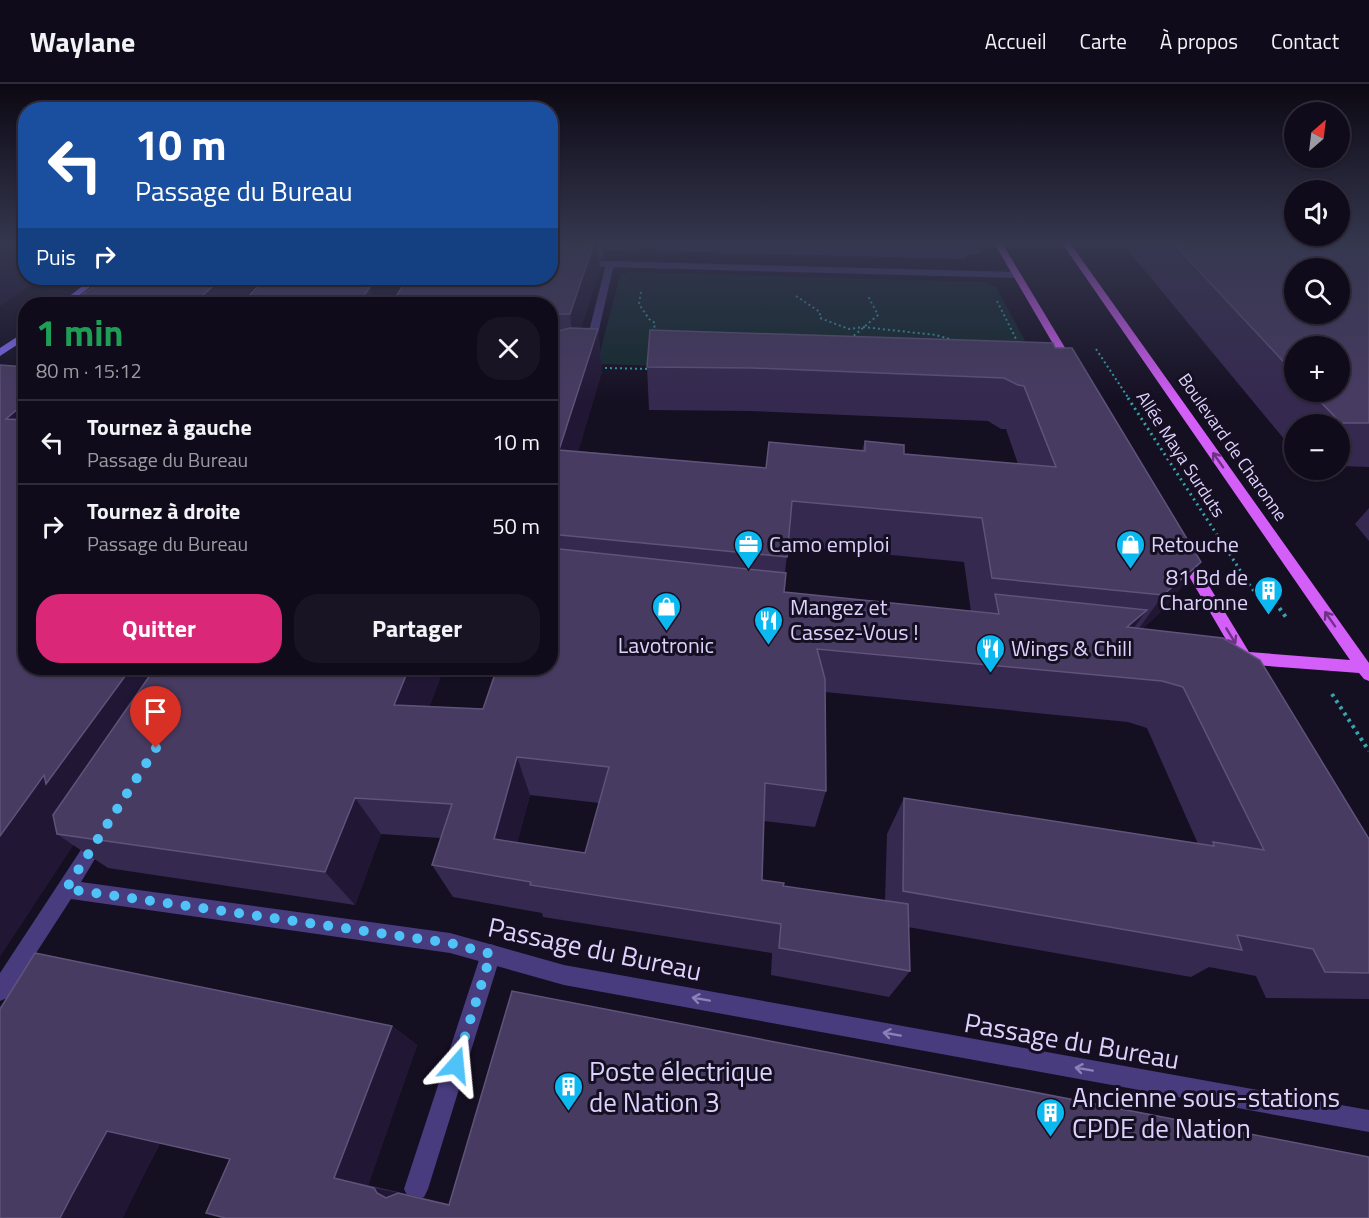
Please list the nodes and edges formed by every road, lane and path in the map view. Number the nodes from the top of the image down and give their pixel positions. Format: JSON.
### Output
{"nodes":[{"id":1,"x":602,"y":296,"type":"edge"},
{"id":2,"x":640,"y":296,"type":"edge"},
{"id":3,"x":794,"y":296,"type":"edge"},
{"id":4,"x":868,"y":296,"type":"edge"},
{"id":5,"x":994,"y":296,"type":"edge"},
{"id":6,"x":1029,"y":296,"type":"edge"},
{"id":7,"x":1103,"y":296,"type":"edge"},
{"id":8,"x":863,"y":327,"type":"junction"},
{"id":9,"x":652,"y":337,"type":"edge"},
{"id":10,"x":18,"y":339,"type":"edge"},
{"id":11,"x":842,"y":342,"type":"edge"},
{"id":12,"x":1092,"y":343,"type":"dead end"},
{"id":13,"x":966,"y":344,"type":"edge"},
{"id":14,"x":1021,"y":347,"type":"edge"},
{"id":15,"x":0,"y":353,"type":"edge"},
{"id":16,"x":578,"y":364,"type":"joint"},
{"id":17,"x":656,"y":369,"type":"edge"},
{"id":18,"x":1074,"y":372,"type":"edge"},
{"id":19,"x":1176,"y":544,"type":"edge"},
{"id":20,"x":1288,"y":620,"type":"dead end"},
{"id":21,"x":1223,"y":656,"type":"edge"},
{"id":22,"x":1244,"y":658,"type":"junction"},
{"id":23,"x":1367,"y":670,"type":"edge"},
{"id":24,"x":1255,"y":676,"type":"edge"},
{"id":25,"x":1327,"y":686,"type":"dead end"},
{"id":26,"x":1369,"y":751,"type":"edge"},
{"id":27,"x":111,"y":818,"type":"edge"},
{"id":28,"x":66,"y":889,"type":"junction"},
{"id":29,"x":491,"y":954,"type":"junction"},
{"id":30,"x":0,"y":992,"type":"edge"},
{"id":31,"x":1369,"y":1121,"type":"edge"},
{"id":32,"x":416,"y":1189,"type":"dead end"}],
"edges":[{"from":1,"to":16,"type":"street"},
{"from":2,"to":9,"type":"path"},
{"from":3,"to":8,"type":"path"},
{"from":4,"to":8,"type":"path"},
{"from":5,"to":14,"type":"path"},
{"from":6,"to":18,"type":"main road"},
{"from":23,"to":7,"type":"main road","name":"Boulevard de Charonne","one_way":true},
{"from":8,"to":11,"type":"path"},
{"from":8,"to":13,"type":"path"},
{"from":10,"to":15,"type":"main road"},
{"from":12,"to":20,"type":"path","name":"Allée Maya Surduts"},
{"from":16,"to":17,"type":"path"},
{"from":19,"to":22,"type":"main road","one_way":true},
{"from":21,"to":22,"type":"street"},
{"from":22,"to":23,"type":"main road"},
{"from":22,"to":24,"type":"main road"},
{"from":25,"to":26,"type":"path"},
{"from":27,"to":28,"type":"street"},
{"from":28,"to":29,"type":"street","name":"Passage du Bureau"},
{"from":28,"to":30,"type":"street"},
{"from":31,"to":29,"type":"street","name":"Passage du Bureau","one_way":true},
{"from":29,"to":32,"type":"street"}]}
